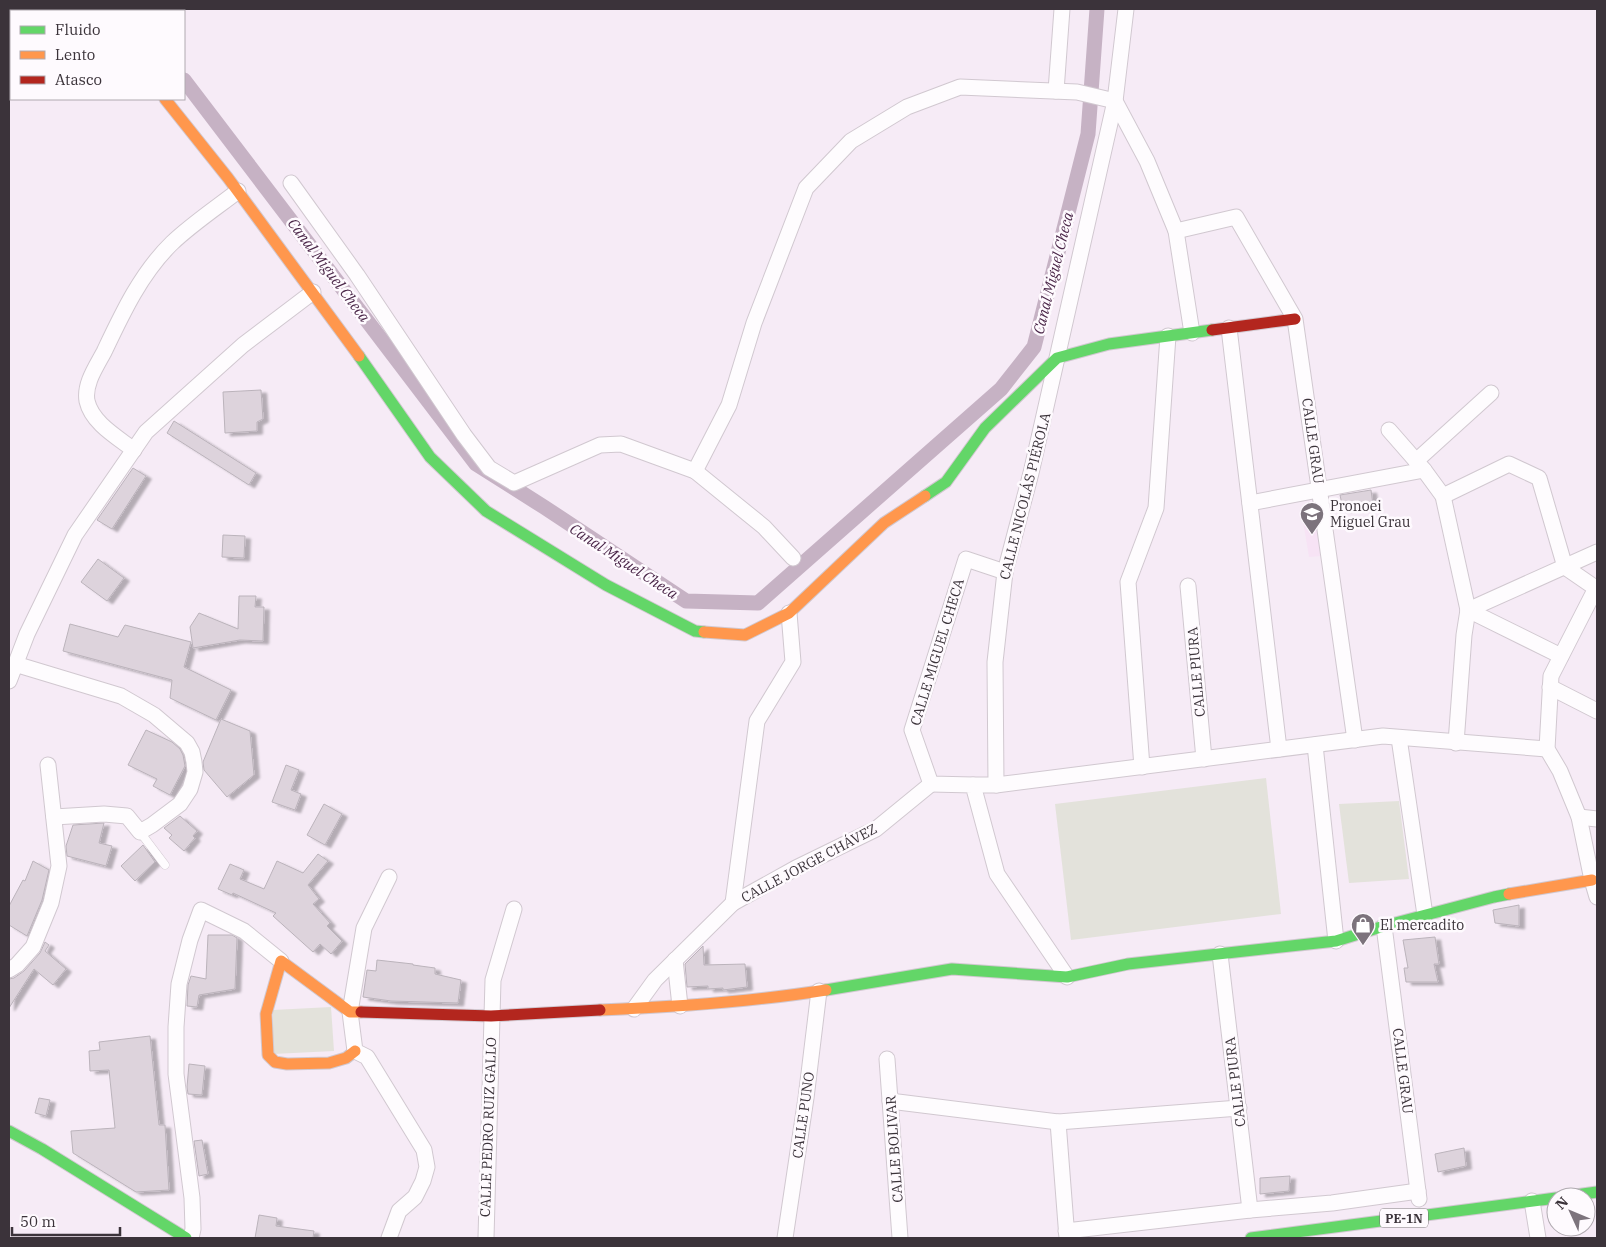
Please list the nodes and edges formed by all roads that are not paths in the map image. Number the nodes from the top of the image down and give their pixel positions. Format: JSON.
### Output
{"nodes":[{"id":1,"x":1062,"y":9,"type":"edge"},
{"id":2,"x":1126,"y":9,"type":"edge"},
{"id":3,"x":1056,"y":91,"type":"junction"},
{"id":4,"x":166,"y":100,"type":"edge"},
{"id":5,"x":1115,"y":101,"type":"junction"},
{"id":6,"x":291,"y":184,"type":"dead end"},
{"id":7,"x":238,"y":191,"type":"junction"},
{"id":8,"x":1176,"y":231,"type":"junction"},
{"id":9,"x":313,"y":292,"type":"junction"},
{"id":10,"x":1295,"y":319,"type":"junction"},
{"id":11,"x":1229,"y":328,"type":"junction"},
{"id":12,"x":1192,"y":333,"type":"junction"},
{"id":13,"x":1168,"y":336,"type":"junction"},
{"id":14,"x":1057,"y":358,"type":"junction"},
{"id":15,"x":1491,"y":394,"type":"dead end"},
{"id":16,"x":1389,"y":430,"type":"dead end"},
{"id":17,"x":134,"y":450,"type":"junction"},
{"id":18,"x":1420,"y":466,"type":"junction"},
{"id":19,"x":695,"y":471,"type":"junction"},
{"id":20,"x":1320,"y":490,"type":"junction"},
{"id":21,"x":1443,"y":496,"type":"junction"},
{"id":22,"x":1250,"y":503,"type":"junction"},
{"id":23,"x":1597,"y":552,"type":"edge"},
{"id":24,"x":793,"y":558,"type":"dead end"},
{"id":25,"x":1565,"y":567,"type":"junction"},
{"id":26,"x":1005,"y":572,"type":"junction"},
{"id":27,"x":1188,"y":586,"type":"dead end"},
{"id":28,"x":1597,"y":588,"type":"edge"},
{"id":29,"x":1468,"y":610,"type":"junction"},
{"id":30,"x":789,"y":613,"type":"junction"},
{"id":31,"x":1562,"y":656,"type":"junction"},
{"id":32,"x":15,"y":664,"type":"junction"},
{"id":33,"x":9,"y":681,"type":"edge"},
{"id":34,"x":1550,"y":687,"type":"junction"},
{"id":35,"x":1597,"y":711,"type":"edge"},
{"id":36,"x":1398,"y":738,"type":"junction"},
{"id":37,"x":1355,"y":740,"type":"junction"},
{"id":38,"x":1456,"y":743,"type":"junction"},
{"id":39,"x":1315,"y":745,"type":"junction"},
{"id":40,"x":1546,"y":749,"type":"junction"},
{"id":41,"x":1279,"y":750,"type":"junction"},
{"id":42,"x":1204,"y":759,"type":"junction"},
{"id":43,"x":48,"y":765,"type":"dead end"},
{"id":44,"x":1142,"y":767,"type":"junction"},
{"id":45,"x":931,"y":784,"type":"junction"},
{"id":46,"x":973,"y":785,"type":"junction"},
{"id":47,"x":996,"y":786,"type":"junction"},
{"id":48,"x":54,"y":817,"type":"junction"},
{"id":49,"x":1579,"y":817,"type":"junction"},
{"id":50,"x":1597,"y":819,"type":"edge"},
{"id":51,"x":140,"y":832,"type":"junction"},
{"id":52,"x":165,"y":865,"type":"dead end"},
{"id":53,"x":389,"y":877,"type":"dead end"},
{"id":54,"x":1592,"y":880,"type":"junction"},
{"id":55,"x":1597,"y":897,"type":"edge"},
{"id":56,"x":733,"y":903,"type":"junction"},
{"id":57,"x":514,"y":909,"type":"dead end"},
{"id":58,"x":1425,"y":915,"type":"junction"},
{"id":59,"x":1384,"y":926,"type":"junction"},
{"id":60,"x":1336,"y":941,"type":"junction"},
{"id":61,"x":1220,"y":954,"type":"junction"},
{"id":62,"x":675,"y":960,"type":"junction"},
{"id":63,"x":281,"y":961,"type":"junction"},
{"id":64,"x":9,"y":970,"type":"edge"},
{"id":65,"x":1067,"y":977,"type":"junction"},
{"id":66,"x":655,"y":980,"type":"junction"},
{"id":67,"x":819,"y":992,"type":"junction"},
{"id":68,"x":674,"y":1007,"type":"junction"},
{"id":69,"x":634,"y":1009,"type":"junction"},
{"id":70,"x":350,"y":1012,"type":"junction"},
{"id":71,"x":492,"y":1016,"type":"junction"},
{"id":72,"x":355,"y":1051,"type":"junction"},
{"id":73,"x":888,"y":1059,"type":"dead end"},
{"id":74,"x":890,"y":1101,"type":"junction"},
{"id":75,"x":1239,"y":1108,"type":"junction"},
{"id":76,"x":1058,"y":1122,"type":"junction"},
{"id":77,"x":9,"y":1130,"type":"edge"},
{"id":78,"x":1418,"y":1191,"type":"junction"},
{"id":79,"x":1546,"y":1199,"type":"edge"},
{"id":80,"x":1532,"y":1201,"type":"junction"},
{"id":81,"x":1250,"y":1210,"type":"junction"},
{"id":82,"x":1421,"y":1216,"type":"junction"},
{"id":83,"x":1066,"y":1235,"type":"edge"},
{"id":84,"x":186,"y":1238,"type":"edge"},
{"id":85,"x":191,"y":1238,"type":"edge"},
{"id":86,"x":389,"y":1238,"type":"edge"},
{"id":87,"x":486,"y":1238,"type":"edge"},
{"id":88,"x":784,"y":1238,"type":"edge"},
{"id":89,"x":900,"y":1238,"type":"edge"},
{"id":90,"x":1251,"y":1238,"type":"edge"},
{"id":91,"x":1538,"y":1238,"type":"edge"}],
"edges":[{"from":1,"to":3,"type":"street"},
{"from":2,"to":5,"type":"street","name":"CALLE NICOLÁS PIÉROLA"},
{"from":3,"to":5,"type":"street"},
{"from":3,"to":19,"type":"street"},
{"from":4,"to":7,"type":"main road"},
{"from":5,"to":8,"type":"street"},
{"from":5,"to":14,"type":"street","name":"CALLE NICOLÁS PIÉROLA"},
{"from":6,"to":19,"type":"street"},
{"from":7,"to":9,"type":"main road"},
{"from":7,"to":17,"type":"street"},
{"from":8,"to":10,"type":"street","name":"CALLE GRAU"},
{"from":8,"to":12,"type":"street"},
{"from":9,"to":17,"type":"street"},
{"from":9,"to":30,"type":"main road"},
{"from":10,"to":11,"type":"main road"},
{"from":10,"to":20,"type":"street","name":"CALLE GRAU"},
{"from":11,"to":12,"type":"main road"},
{"from":11,"to":22,"type":"street"},
{"from":12,"to":13,"type":"main road"},
{"from":13,"to":14,"type":"main road"},
{"from":13,"to":44,"type":"street"},
{"from":14,"to":26,"type":"street","name":"CALLE NICOLÁS PIÉROLA"},
{"from":14,"to":30,"type":"main road"},
{"from":15,"to":18,"type":"street"},
{"from":16,"to":18,"type":"street"},
{"from":17,"to":32,"type":"street"},
{"from":18,"to":20,"type":"street"},
{"from":18,"to":21,"type":"street"},
{"from":19,"to":24,"type":"street"},
{"from":20,"to":22,"type":"street"},
{"from":20,"to":37,"type":"street","name":"CALLE GRAU"},
{"from":21,"to":25,"type":"street"},
{"from":21,"to":29,"type":"street"},
{"from":22,"to":41,"type":"street"},
{"from":23,"to":25,"type":"street"},
{"from":25,"to":28,"type":"street"},
{"from":25,"to":29,"type":"street"},
{"from":26,"to":45,"type":"street","name":"CALLE MIGUEL CHECA"},
{"from":26,"to":47,"type":"street","name":"CALLE NICOLÁS PIÉROLA"},
{"from":27,"to":42,"type":"street","name":"CALLE PIURA"},
{"from":28,"to":31,"type":"street"},
{"from":29,"to":31,"type":"street"},
{"from":29,"to":38,"type":"street"},
{"from":30,"to":56,"type":"street"},
{"from":31,"to":34,"type":"street"},
{"from":32,"to":33,"type":"street"},
{"from":32,"to":51,"type":"street"},
{"from":34,"to":35,"type":"street"},
{"from":34,"to":40,"type":"street"},
{"from":36,"to":37,"type":"street"},
{"from":36,"to":38,"type":"street"},
{"from":36,"to":58,"type":"street"},
{"from":37,"to":39,"type":"street"},
{"from":38,"to":40,"type":"street"},
{"from":39,"to":41,"type":"street"},
{"from":39,"to":60,"type":"street"},
{"from":40,"to":49,"type":"street"},
{"from":41,"to":42,"type":"street"},
{"from":42,"to":44,"type":"street"},
{"from":43,"to":48,"type":"street"},
{"from":44,"to":47,"type":"street"},
{"from":45,"to":46,"type":"street"},
{"from":45,"to":56,"type":"street","name":"CALLE JORGE CHÁVEZ"},
{"from":46,"to":47,"type":"street"},
{"from":46,"to":65,"type":"street"},
{"from":48,"to":51,"type":"street"},
{"from":48,"to":64,"type":"street"},
{"from":49,"to":50,"type":"street"},
{"from":49,"to":54,"type":"street"},
{"from":51,"to":52,"type":"lane"},
{"from":53,"to":70,"type":"street"},
{"from":54,"to":55,"type":"street"},
{"from":54,"to":58,"type":"main road"},
{"from":56,"to":62,"type":"street","name":"CALLE JORGE CHÁVEZ"},
{"from":57,"to":71,"type":"street","name":"CALLE PEDRO RUIZ GALLO"},
{"from":58,"to":59,"type":"main road"},
{"from":59,"to":60,"type":"main road"},
{"from":59,"to":78,"type":"street","name":"CALLE GRAU"},
{"from":60,"to":61,"type":"main road"},
{"from":61,"to":65,"type":"main road"},
{"from":61,"to":75,"type":"street","name":"CALLE PIURA"},
{"from":62,"to":66,"type":"street","name":"CALLE JORGE CHÁVEZ"},
{"from":62,"to":68,"type":"street"},
{"from":63,"to":70,"type":"main road"},
{"from":63,"to":72,"type":"main road"},
{"from":63,"to":85,"type":"street"},
{"from":65,"to":67,"type":"main road"},
{"from":66,"to":68,"type":"street"},
{"from":66,"to":69,"type":"street","name":"CALLE JORGE CHÁVEZ"},
{"from":67,"to":68,"type":"main road"},
{"from":67,"to":88,"type":"street","name":"CALLE PUNO"},
{"from":68,"to":69,"type":"main road"},
{"from":69,"to":71,"type":"main road"},
{"from":70,"to":71,"type":"main road"},
{"from":70,"to":72,"type":"street"},
{"from":71,"to":87,"type":"street","name":"CALLE PEDRO RUIZ GALLO"},
{"from":72,"to":86,"type":"street"},
{"from":73,"to":74,"type":"street","name":"CALLE BOLIVAR"},
{"from":74,"to":76,"type":"street"},
{"from":74,"to":89,"type":"street","name":"CALLE BOLIVAR"},
{"from":75,"to":76,"type":"street"},
{"from":75,"to":81,"type":"street","name":"CALLE PIURA"},
{"from":76,"to":83,"type":"street"},
{"from":77,"to":84,"type":"main road"},
{"from":78,"to":81,"type":"street"},
{"from":78,"to":82,"type":"street","name":"CALLE GRAU"},
{"from":79,"to":80,"type":"main road","number":"PE-1N"},
{"from":80,"to":82,"type":"main road","number":"PE-1N"},
{"from":80,"to":91,"type":"street"},
{"from":81,"to":83,"type":"street"},
{"from":82,"to":90,"type":"main road","number":"PE-1N"}]}
